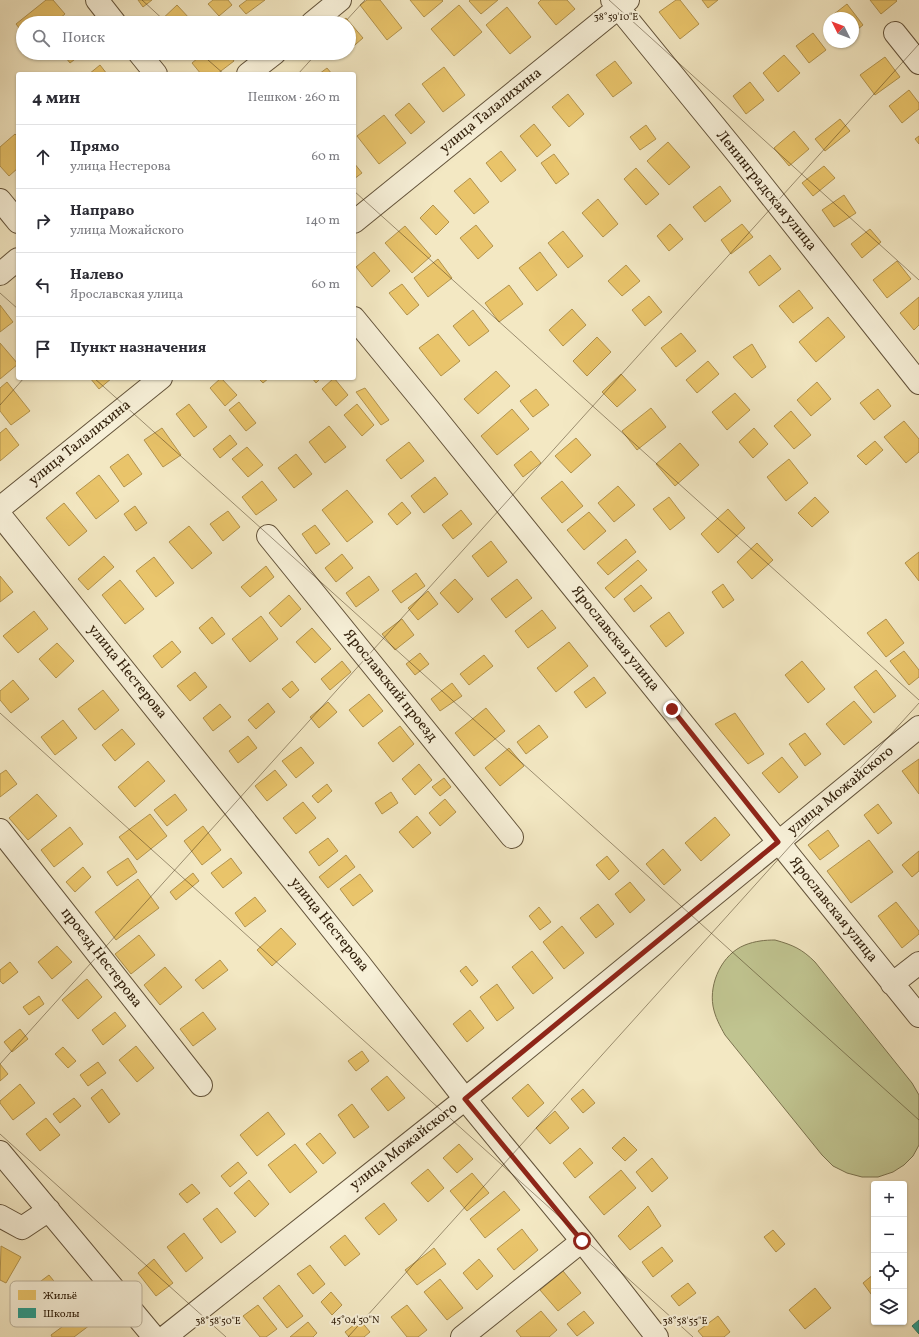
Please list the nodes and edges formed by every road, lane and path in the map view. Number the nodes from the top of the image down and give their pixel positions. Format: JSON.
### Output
{"nodes":[{"id":1,"x":97,"y":0,"type":"edge"},
{"id":2,"x":340,"y":0,"type":"edge"},
{"id":3,"x":619,"y":3,"type":"edge"},
{"id":4,"x":110,"y":16,"type":"edge"},
{"id":5,"x":321,"y":16,"type":"edge"},
{"id":6,"x":895,"y":33,"type":"dead end"},
{"id":7,"x":145,"y":60,"type":"edge"},
{"id":8,"x":265,"y":60,"type":"edge"},
{"id":9,"x":919,"y":63,"type":"edge"},
{"id":10,"x":154,"y":72,"type":"edge"},
{"id":11,"x":250,"y":72,"type":"edge"},
{"id":12,"x":0,"y":200,"type":"edge"},
{"id":13,"x":16,"y":220,"type":"edge"},
{"id":14,"x":356,"y":220,"type":"edge"},
{"id":15,"x":16,"y":261,"type":"edge"},
{"id":16,"x":0,"y":274,"type":"edge"},
{"id":17,"x":356,"y":320,"type":"edge"},
{"id":18,"x":159,"y":380,"type":"edge"},
{"id":19,"x":919,"y":383,"type":"edge"},
{"id":20,"x":0,"y":508,"type":"edge"},
{"id":21,"x":0,"y":515,"type":"edge"},
{"id":22,"x":268,"y":536,"type":"dead end"},
{"id":23,"x":919,"y":727,"type":"edge"},
{"id":24,"x":0,"y":830,"type":"edge"},
{"id":25,"x":512,"y":837,"type":"dead end"},
{"id":26,"x":778,"y":842,"type":"junction"},
{"id":27,"x":919,"y":963,"type":"edge"},
{"id":28,"x":892,"y":984,"type":"junction"},
{"id":29,"x":919,"y":1016,"type":"edge"},
{"id":30,"x":201,"y":1086,"type":"dead end"},
{"id":31,"x":465,"y":1099,"type":"junction"},
{"id":32,"x":0,"y":1152,"type":"edge"},
{"id":33,"x":49,"y":1210,"type":"junction"},
{"id":34,"x":0,"y":1216,"type":"edge"},
{"id":35,"x":582,"y":1241,"type":"junction"},
{"id":36,"x":108,"y":1281,"type":"edge"},
{"id":37,"x":142,"y":1322,"type":"edge"},
{"id":38,"x":154,"y":1337,"type":"edge"},
{"id":39,"x":165,"y":1337,"type":"edge"},
{"id":40,"x":462,"y":1337,"type":"edge"},
{"id":41,"x":657,"y":1337,"type":"edge"}],
"edges":[{"from":1,"to":4,"type":"street"},
{"from":2,"to":5,"type":"street"},
{"from":3,"to":14,"type":"street","name":"улица Талалихина"},
{"from":3,"to":19,"type":"street","name":"Ленинградская улица"},
{"from":6,"to":9,"type":"street"},
{"from":7,"to":10,"type":"street"},
{"from":8,"to":11,"type":"street"},
{"from":12,"to":13,"type":"street"},
{"from":15,"to":16,"type":"street"},
{"from":17,"to":26,"type":"street","name":"Ярославская улица"},
{"from":18,"to":20,"type":"street","name":"улица Талалихина"},
{"from":21,"to":31,"type":"street","name":"улица Нестерова"},
{"from":22,"to":25,"type":"street","name":"Ярославский проезд"},
{"from":23,"to":26,"type":"street","name":"улица Можайского"},
{"from":24,"to":30,"type":"street","name":"проезд Нестерова"},
{"from":26,"to":28,"type":"street","name":"Ярославская улица"},
{"from":26,"to":31,"type":"street","name":"улица Можайского"},
{"from":27,"to":28,"type":"street"},
{"from":28,"to":29,"type":"street","name":"Ярославская улица"},
{"from":31,"to":35,"type":"street","name":"улица Нестерова"},
{"from":31,"to":39,"type":"street","name":"улица Можайского"},
{"from":32,"to":33,"type":"street"},
{"from":33,"to":34,"type":"street"},
{"from":33,"to":36,"type":"street"},
{"from":35,"to":40,"type":"street"},
{"from":35,"to":41,"type":"street","name":"улица Нестерова"},
{"from":37,"to":38,"type":"street"}]}
